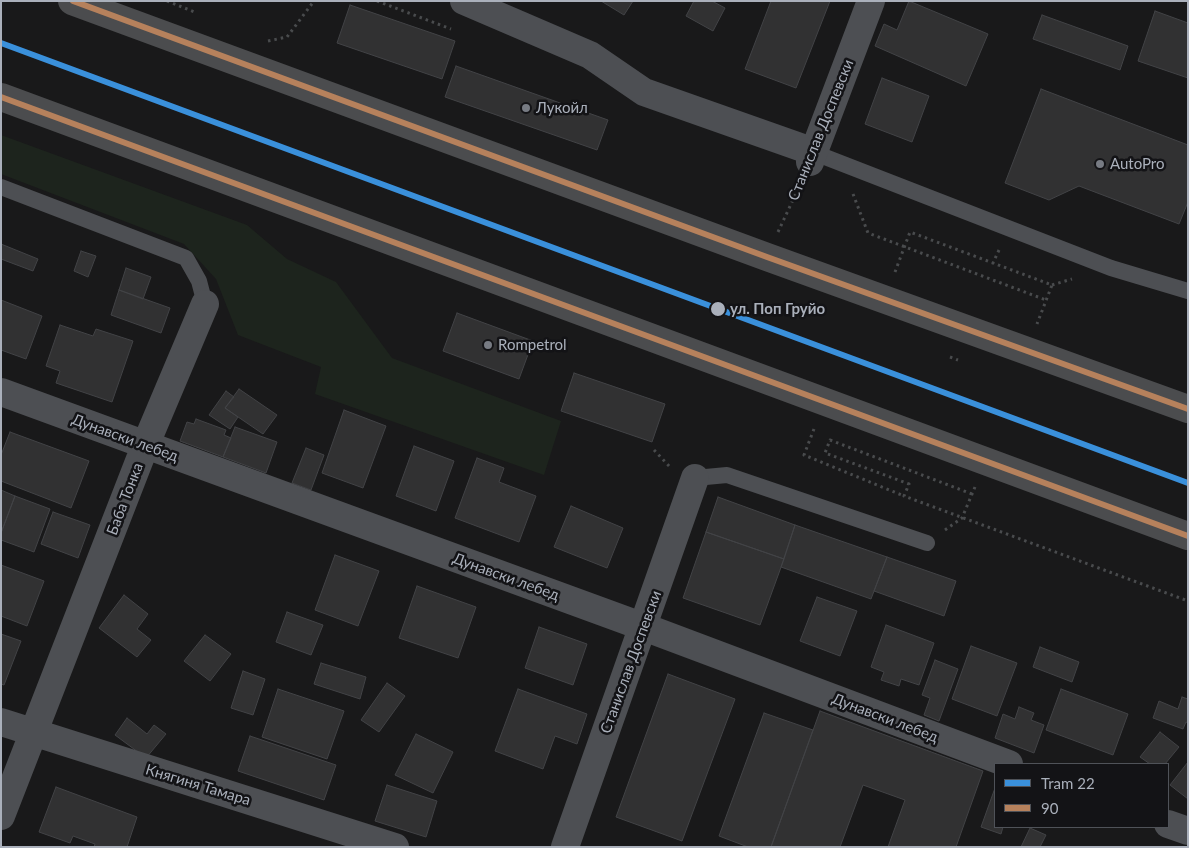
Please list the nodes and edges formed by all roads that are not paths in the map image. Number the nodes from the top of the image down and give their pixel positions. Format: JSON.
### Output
{"nodes":[{"id":1,"x":72,"y":1,"type":"edge"},
{"id":2,"x":464,"y":1,"type":"edge"},
{"id":3,"x":871,"y":1,"type":"edge"},
{"id":4,"x":1,"y":97,"type":"edge"},
{"id":5,"x":808,"y":154,"type":"junction"},
{"id":6,"x":1,"y":187,"type":"edge"},
{"id":7,"x":1188,"y":291,"type":"edge"},
{"id":8,"x":205,"y":304,"type":"joint"},
{"id":9,"x":1,"y":392,"type":"edge"},
{"id":10,"x":1188,"y":410,"type":"edge"},
{"id":11,"x":145,"y":446,"type":"junction"},
{"id":12,"x":695,"y":478,"type":"joint"},
{"id":13,"x":1188,"y":536,"type":"edge"},
{"id":14,"x":927,"y":543,"type":"road end"},
{"id":15,"x":644,"y":627,"type":"junction"},
{"id":16,"x":1,"y":722,"type":"edge"},
{"id":17,"x":34,"y":734,"type":"junction"},
{"id":18,"x":1006,"y":763,"type":"edge"},
{"id":19,"x":1,"y":816,"type":"edge"},
{"id":20,"x":1169,"y":824,"type":"edge"},
{"id":21,"x":1188,"y":831,"type":"edge"},
{"id":22,"x":395,"y":847,"type":"edge"},
{"id":23,"x":565,"y":847,"type":"edge"}],
"edges":[{"from":1,"to":10,"type":"main road"},
{"from":2,"to":5,"type":"street"},
{"from":3,"to":5,"type":"street","name":"Станислав Доспевски"},
{"from":4,"to":13,"type":"main road"},
{"from":5,"to":7,"type":"lane"},
{"from":6,"to":8,"type":"lane","name":"Баба Тонка"},
{"from":8,"to":11,"type":"street","name":"Баба Тонка"},
{"from":9,"to":11,"type":"street","name":"Дунавски лебед"},
{"from":11,"to":15,"type":"street","name":"Дунавски лебед"},
{"from":11,"to":17,"type":"street","name":"Баба Тонка"},
{"from":12,"to":14,"type":"lane"},
{"from":12,"to":15,"type":"street","name":"Станислав Доспевски"},
{"from":15,"to":18,"type":"street","name":"Дунавски лебед"},
{"from":15,"to":23,"type":"street","name":"Станислав Доспевски"},
{"from":16,"to":17,"type":"street","name":"Княгиня Тамара"},
{"from":17,"to":19,"type":"street","name":"Баба Тонка"},
{"from":17,"to":22,"type":"street","name":"Княгиня Тамара"},
{"from":20,"to":21,"type":"street"}]}
